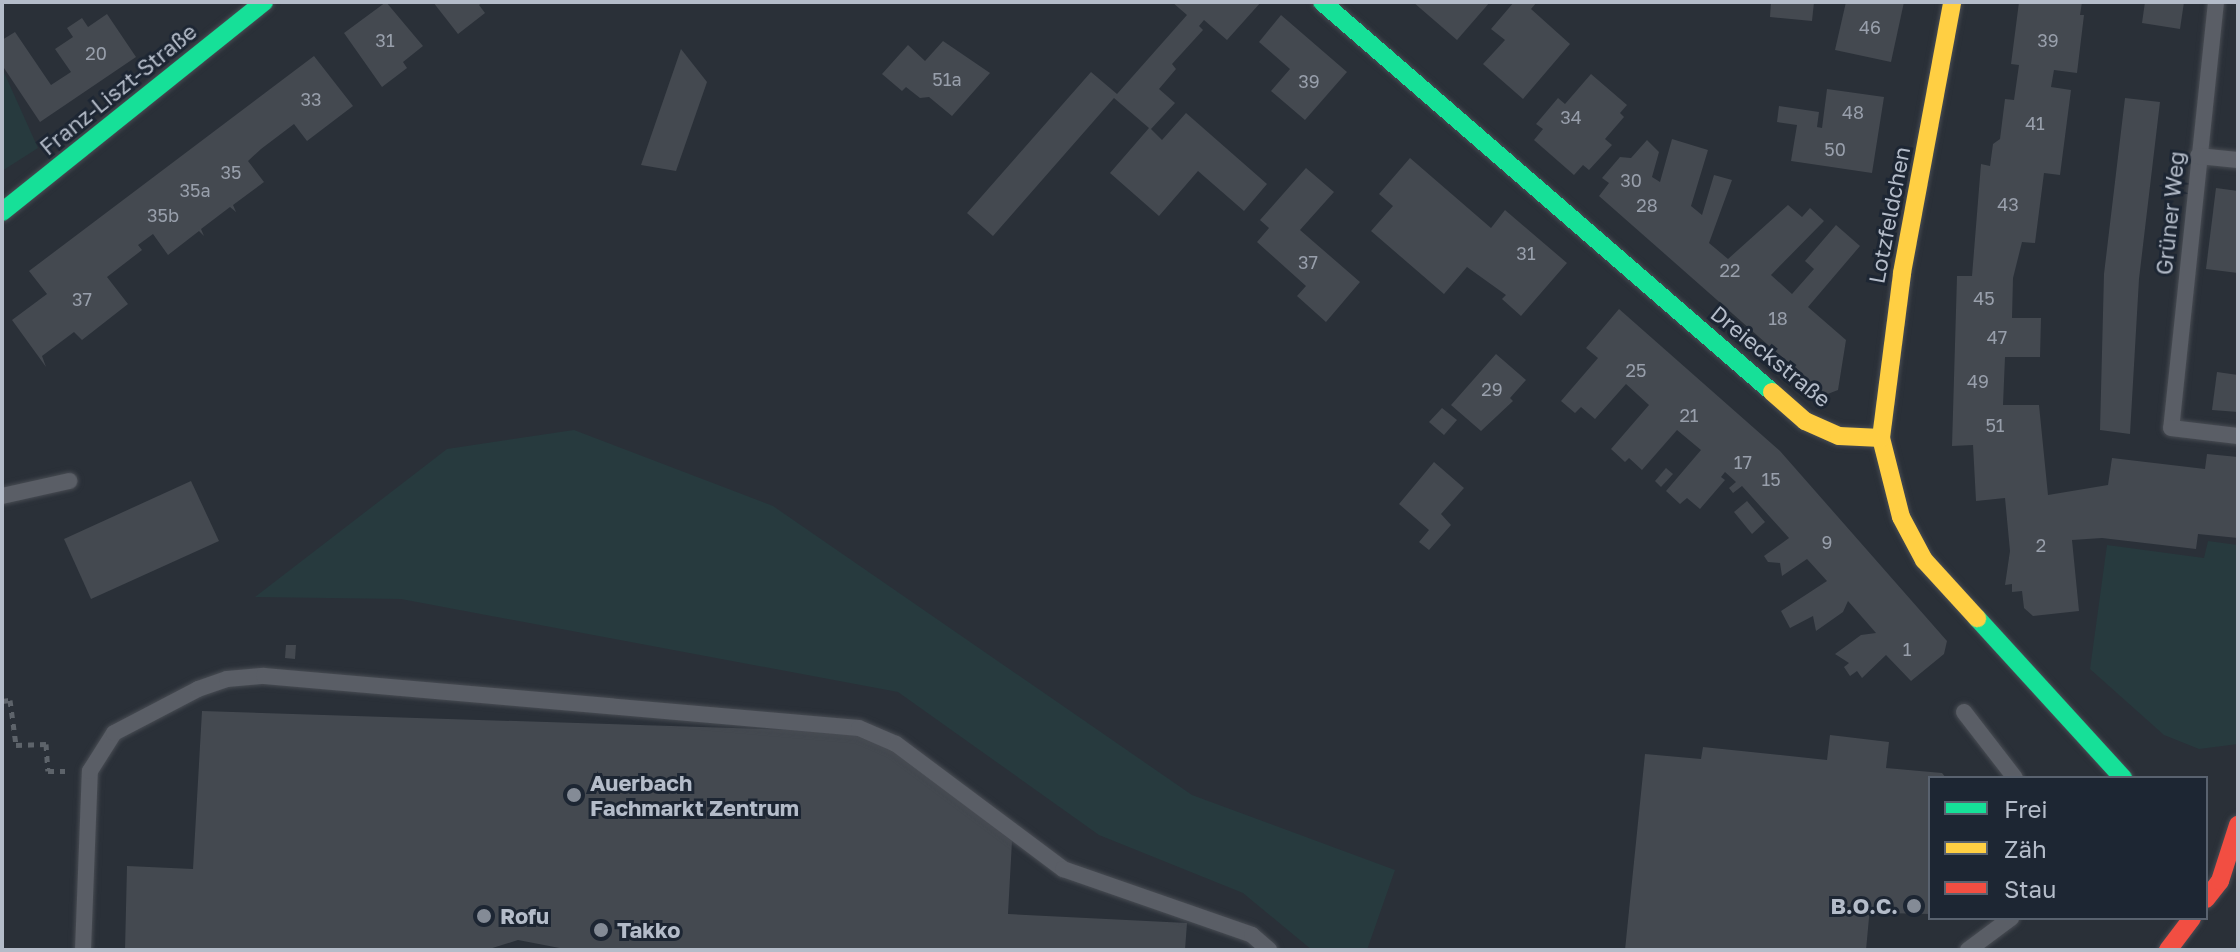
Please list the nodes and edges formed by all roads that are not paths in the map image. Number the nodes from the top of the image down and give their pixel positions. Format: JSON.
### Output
{"nodes":[{"id":1,"x":264,"y":2,"type":"edge"},
{"id":2,"x":1322,"y":2,"type":"edge"},
{"id":3,"x":1952,"y":2,"type":"edge"},
{"id":4,"x":2216,"y":2,"type":"edge"},
{"id":5,"x":2198,"y":156,"type":"junction"},
{"id":6,"x":2238,"y":160,"type":"edge"},
{"id":7,"x":2,"y":212,"type":"edge"},
{"id":8,"x":2238,"y":436,"type":"edge"},
{"id":9,"x":1881,"y":438,"type":"junction"},
{"id":10,"x":69,"y":481,"type":"dead end"},
{"id":11,"x":2,"y":496,"type":"edge"},
{"id":12,"x":1964,"y":712,"type":"dead end"},
{"id":13,"x":2013,"y":776,"type":"edge"},
{"id":14,"x":2121,"y":776,"type":"edge"},
{"id":15,"x":2238,"y":825,"type":"edge"},
{"id":16,"x":2238,"y":874,"type":"edge"},
{"id":17,"x":2220,"y":881,"type":"junction"},
{"id":18,"x":2208,"y":896,"type":"edge"},
{"id":19,"x":2008,"y":920,"type":"edge"},
{"id":20,"x":2190,"y":920,"type":"edge"},
{"id":21,"x":83,"y":950,"type":"edge"},
{"id":22,"x":1269,"y":950,"type":"edge"},
{"id":23,"x":1968,"y":950,"type":"edge"},
{"id":24,"x":2168,"y":950,"type":"edge"}],
"edges":[{"from":1,"to":7,"type":"street","name":"Franz-Liszt-Straße"},
{"from":2,"to":9,"type":"street","name":"Dreieckstraße"},
{"from":3,"to":9,"type":"street","name":"Lotzfeldchen"},
{"from":4,"to":5,"type":"lane","name":"Grüner Weg"},
{"from":5,"to":6,"type":"lane"},
{"from":5,"to":8,"type":"lane","name":"Grüner Weg"},
{"from":9,"to":14,"type":"street"},
{"from":10,"to":11,"type":"lane"},
{"from":12,"to":13,"type":"lane"},
{"from":15,"to":17,"type":"street"},
{"from":16,"to":17,"type":"street"},
{"from":17,"to":18,"type":"street"},
{"from":19,"to":23,"type":"lane"},
{"from":20,"to":24,"type":"street"},
{"from":21,"to":22,"type":"lane"}]}
